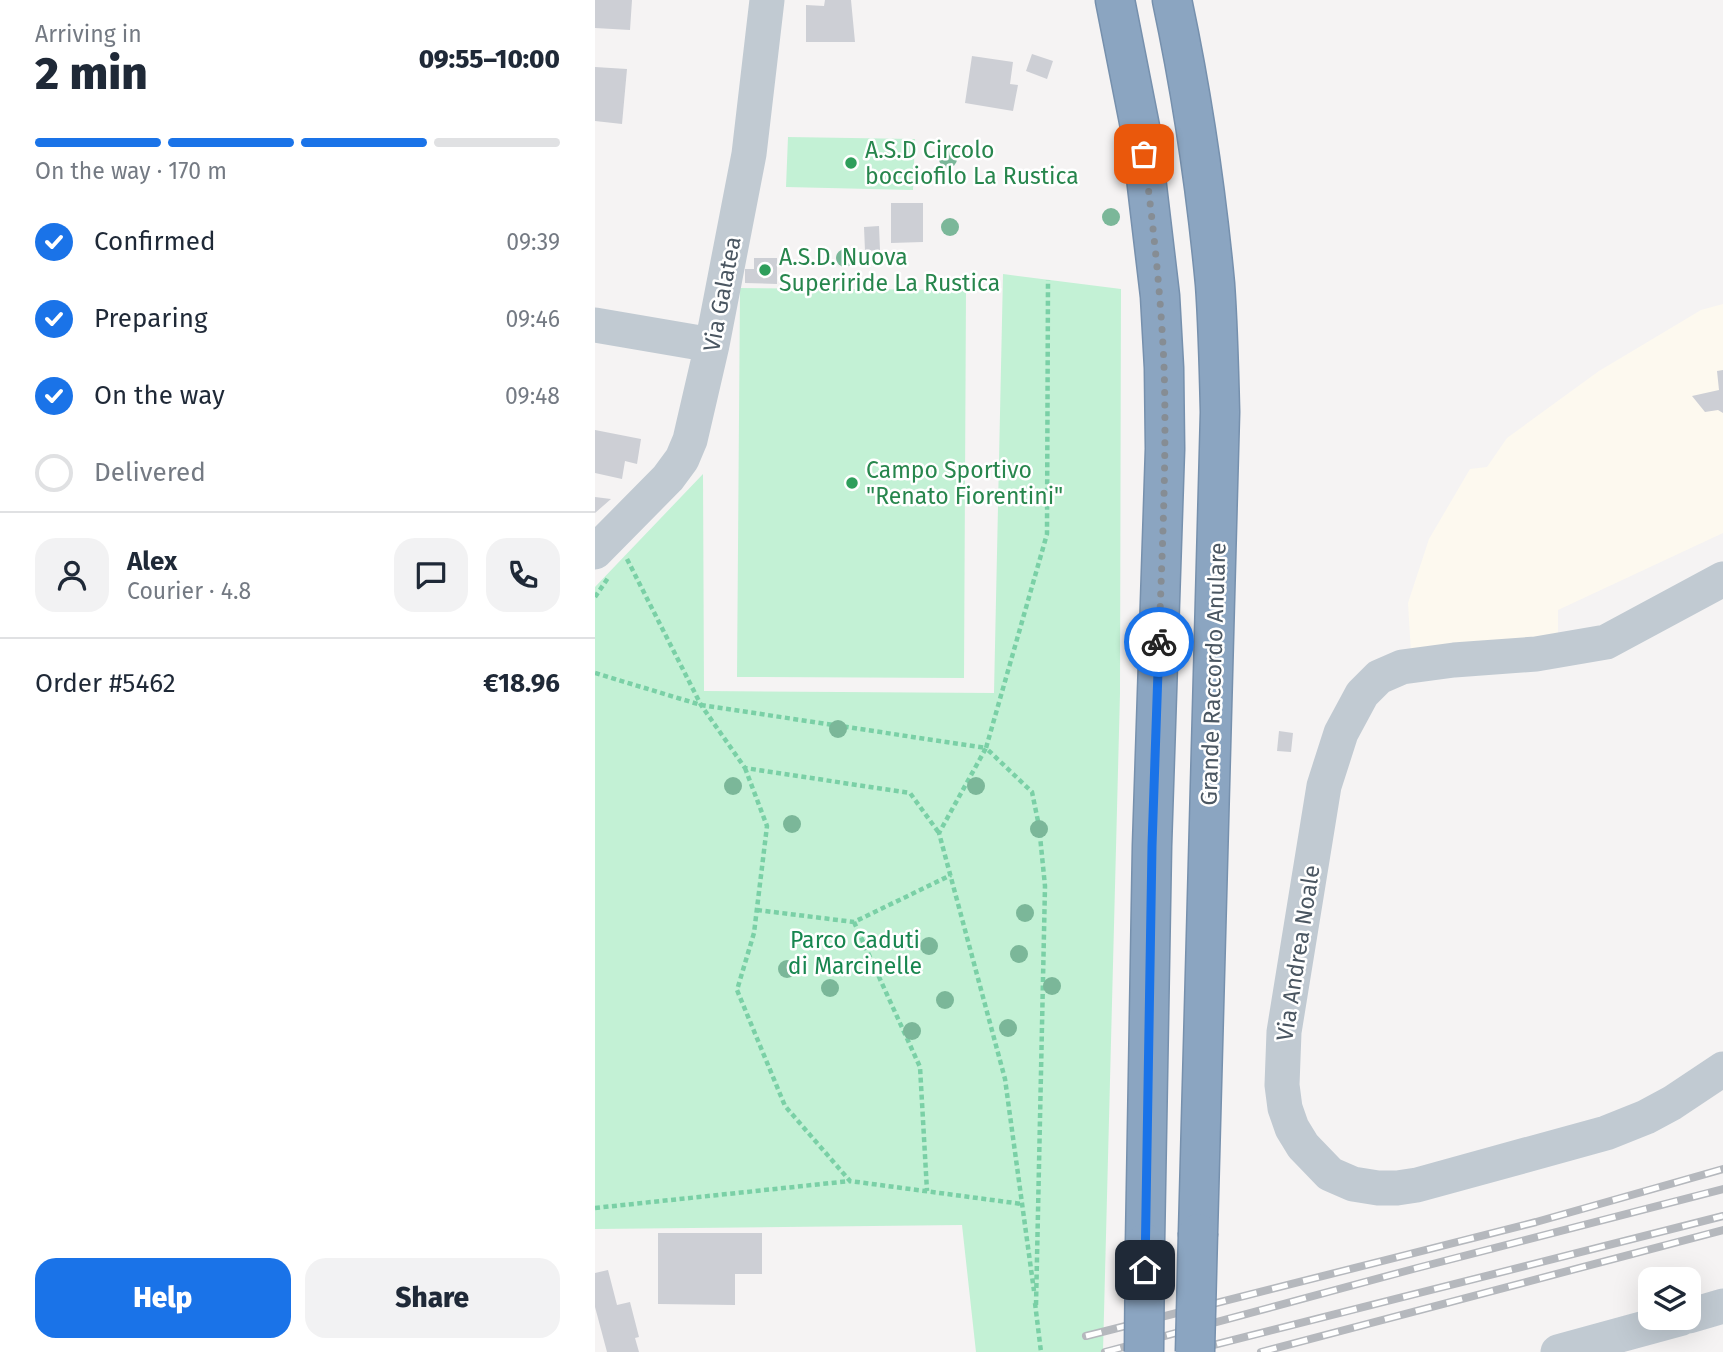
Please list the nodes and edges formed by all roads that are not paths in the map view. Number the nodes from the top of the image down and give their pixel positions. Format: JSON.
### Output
{"nodes":[{"id":1,"x":767,"y":0,"type":"edge"},
{"id":2,"x":1115,"y":0,"type":"edge"},
{"id":3,"x":1172,"y":0,"type":"edge"},
{"id":4,"x":595,"y":325,"type":"edge"},
{"id":5,"x":712,"y":345,"type":"junction"},
{"id":6,"x":608,"y":565,"type":"edge"},
{"id":7,"x":1723,"y":579,"type":"edge"},
{"id":8,"x":1723,"y":1069,"type":"edge"},
{"id":9,"x":1723,"y":1306,"type":"edge"},
{"id":10,"x":1701,"y":1312,"type":"edge"},
{"id":11,"x":1644,"y":1330,"type":"edge"},
{"id":12,"x":1588,"y":1348,"type":"edge"},
{"id":13,"x":1144,"y":1352,"type":"edge"},
{"id":14,"x":1195,"y":1352,"type":"edge"},
{"id":15,"x":1558,"y":1352,"type":"edge"}],
"edges":[{"from":1,"to":5,"type":"street","name":"Via Galatea"},
{"from":2,"to":13,"type":"highway","bridge":true},
{"from":3,"to":14,"type":"highway","name":"Grande Raccordo Anulare","bridge":true},
{"from":4,"to":5,"type":"street"},
{"from":5,"to":6,"type":"street","name":"Via Galatea"},
{"from":7,"to":8,"type":"street","name":"Via Andrea Noale"},
{"from":9,"to":10,"type":"street"},
{"from":11,"to":12,"type":"street"},
{"from":12,"to":15,"type":"street"}]}
